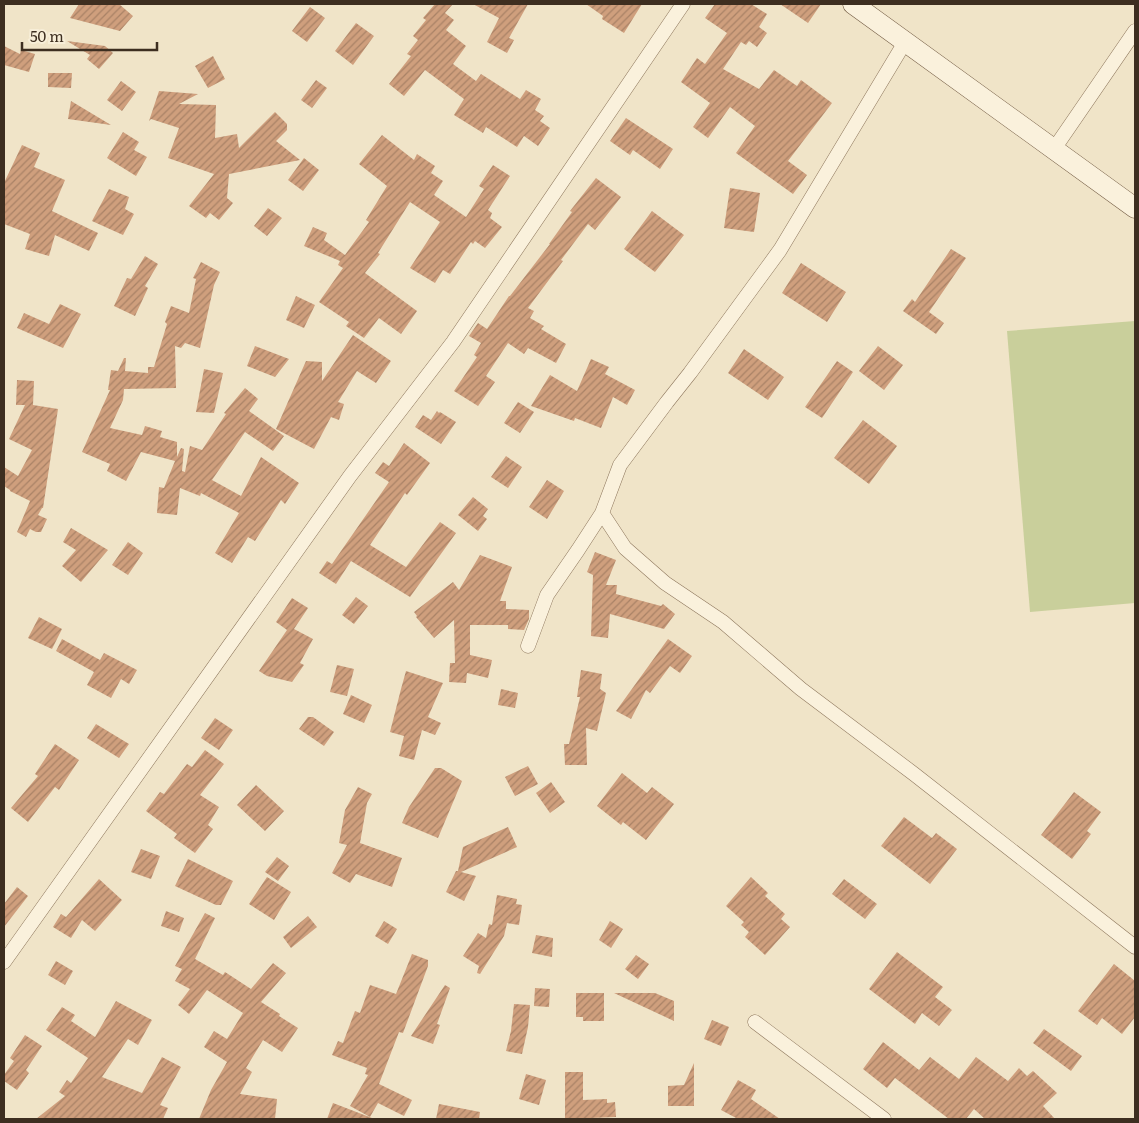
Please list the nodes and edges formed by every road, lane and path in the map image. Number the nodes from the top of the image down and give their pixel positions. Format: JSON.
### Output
{"nodes":[{"id":1,"x":683,"y":4,"type":"edge"},
{"id":2,"x":852,"y":4,"type":"edge"},
{"id":3,"x":1135,"y":31,"type":"edge"},
{"id":4,"x":905,"y":42,"type":"junction"},
{"id":5,"x":1054,"y":149,"type":"junction"},
{"id":6,"x":1135,"y":208,"type":"edge"},
{"id":7,"x":602,"y":512,"type":"junction"},
{"id":8,"x":528,"y":646,"type":"dead end"},
{"id":9,"x":1135,"y":947,"type":"edge"},
{"id":10,"x":4,"y":962,"type":"edge"},
{"id":11,"x":755,"y":1022,"type":"dead end"},
{"id":12,"x":884,"y":1119,"type":"edge"}],
"edges":[{"from":1,"to":10,"type":"street"},
{"from":2,"to":4,"type":"main road"},
{"from":3,"to":5,"type":"street"},
{"from":4,"to":5,"type":"main road"},
{"from":4,"to":7,"type":"street"},
{"from":5,"to":6,"type":"main road"},
{"from":7,"to":8,"type":"street"},
{"from":7,"to":9,"type":"street"},
{"from":11,"to":12,"type":"street"}]}
